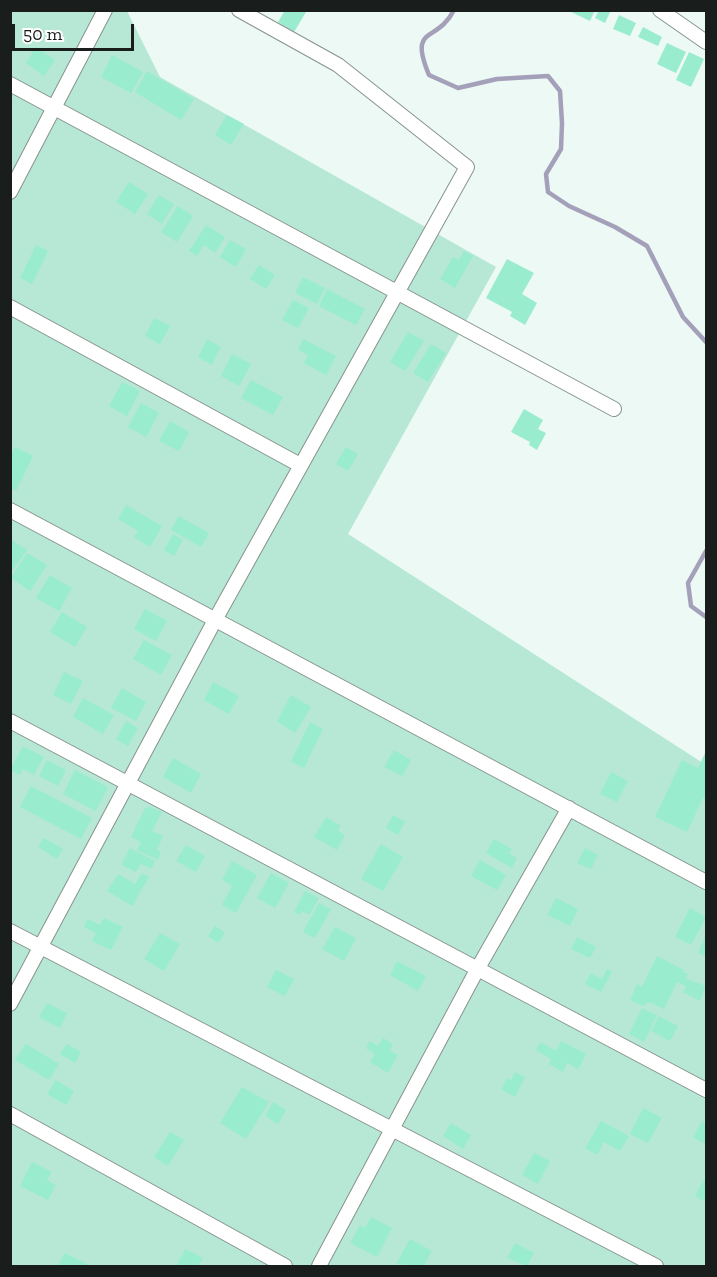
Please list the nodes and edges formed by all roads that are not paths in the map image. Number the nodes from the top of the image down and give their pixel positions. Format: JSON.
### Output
{"nodes":[{"id":1,"x":105,"y":10,"type":"edge"},
{"id":2,"x":239,"y":10,"type":"edge"},
{"id":3,"x":660,"y":10,"type":"edge"},
{"id":4,"x":706,"y":42,"type":"edge"},
{"id":5,"x":10,"y":84,"type":"edge"},
{"id":6,"x":55,"y":108,"type":"junction"},
{"id":7,"x":10,"y":192,"type":"edge"},
{"id":8,"x":397,"y":292,"type":"junction"},
{"id":9,"x":10,"y":307,"type":"edge"},
{"id":10,"x":614,"y":410,"type":"dead end"},
{"id":11,"x":300,"y":465,"type":"junction"},
{"id":12,"x":10,"y":510,"type":"edge"},
{"id":13,"x":215,"y":620,"type":"junction"},
{"id":14,"x":10,"y":721,"type":"edge"},
{"id":15,"x":127,"y":783,"type":"junction"},
{"id":16,"x":569,"y":808,"type":"junction"},
{"id":17,"x":706,"y":882,"type":"edge"},
{"id":18,"x":10,"y":931,"type":"edge"},
{"id":19,"x":40,"y":947,"type":"junction"},
{"id":20,"x":478,"y":968,"type":"junction"},
{"id":21,"x":10,"y":1004,"type":"edge"},
{"id":22,"x":706,"y":1090,"type":"edge"},
{"id":23,"x":10,"y":1114,"type":"edge"},
{"id":24,"x":390,"y":1130,"type":"junction"},
{"id":25,"x":285,"y":1266,"type":"edge"},
{"id":26,"x":319,"y":1266,"type":"edge"},
{"id":27,"x":656,"y":1266,"type":"edge"}],
"edges":[{"from":1,"to":6,"type":"street"},
{"from":2,"to":8,"type":"street"},
{"from":3,"to":4,"type":"street"},
{"from":5,"to":6,"type":"street"},
{"from":6,"to":7,"type":"street"},
{"from":6,"to":8,"type":"street"},
{"from":8,"to":10,"type":"street"},
{"from":8,"to":11,"type":"street"},
{"from":9,"to":11,"type":"street"},
{"from":11,"to":13,"type":"street"},
{"from":12,"to":13,"type":"street"},
{"from":13,"to":15,"type":"street"},
{"from":13,"to":16,"type":"street"},
{"from":14,"to":15,"type":"street"},
{"from":15,"to":19,"type":"street"},
{"from":15,"to":20,"type":"street"},
{"from":16,"to":17,"type":"street"},
{"from":16,"to":20,"type":"street"},
{"from":18,"to":19,"type":"street"},
{"from":19,"to":21,"type":"street"},
{"from":19,"to":24,"type":"street"},
{"from":20,"to":22,"type":"street"},
{"from":20,"to":24,"type":"street"},
{"from":23,"to":25,"type":"street"},
{"from":24,"to":26,"type":"street"},
{"from":24,"to":27,"type":"street"}]}
